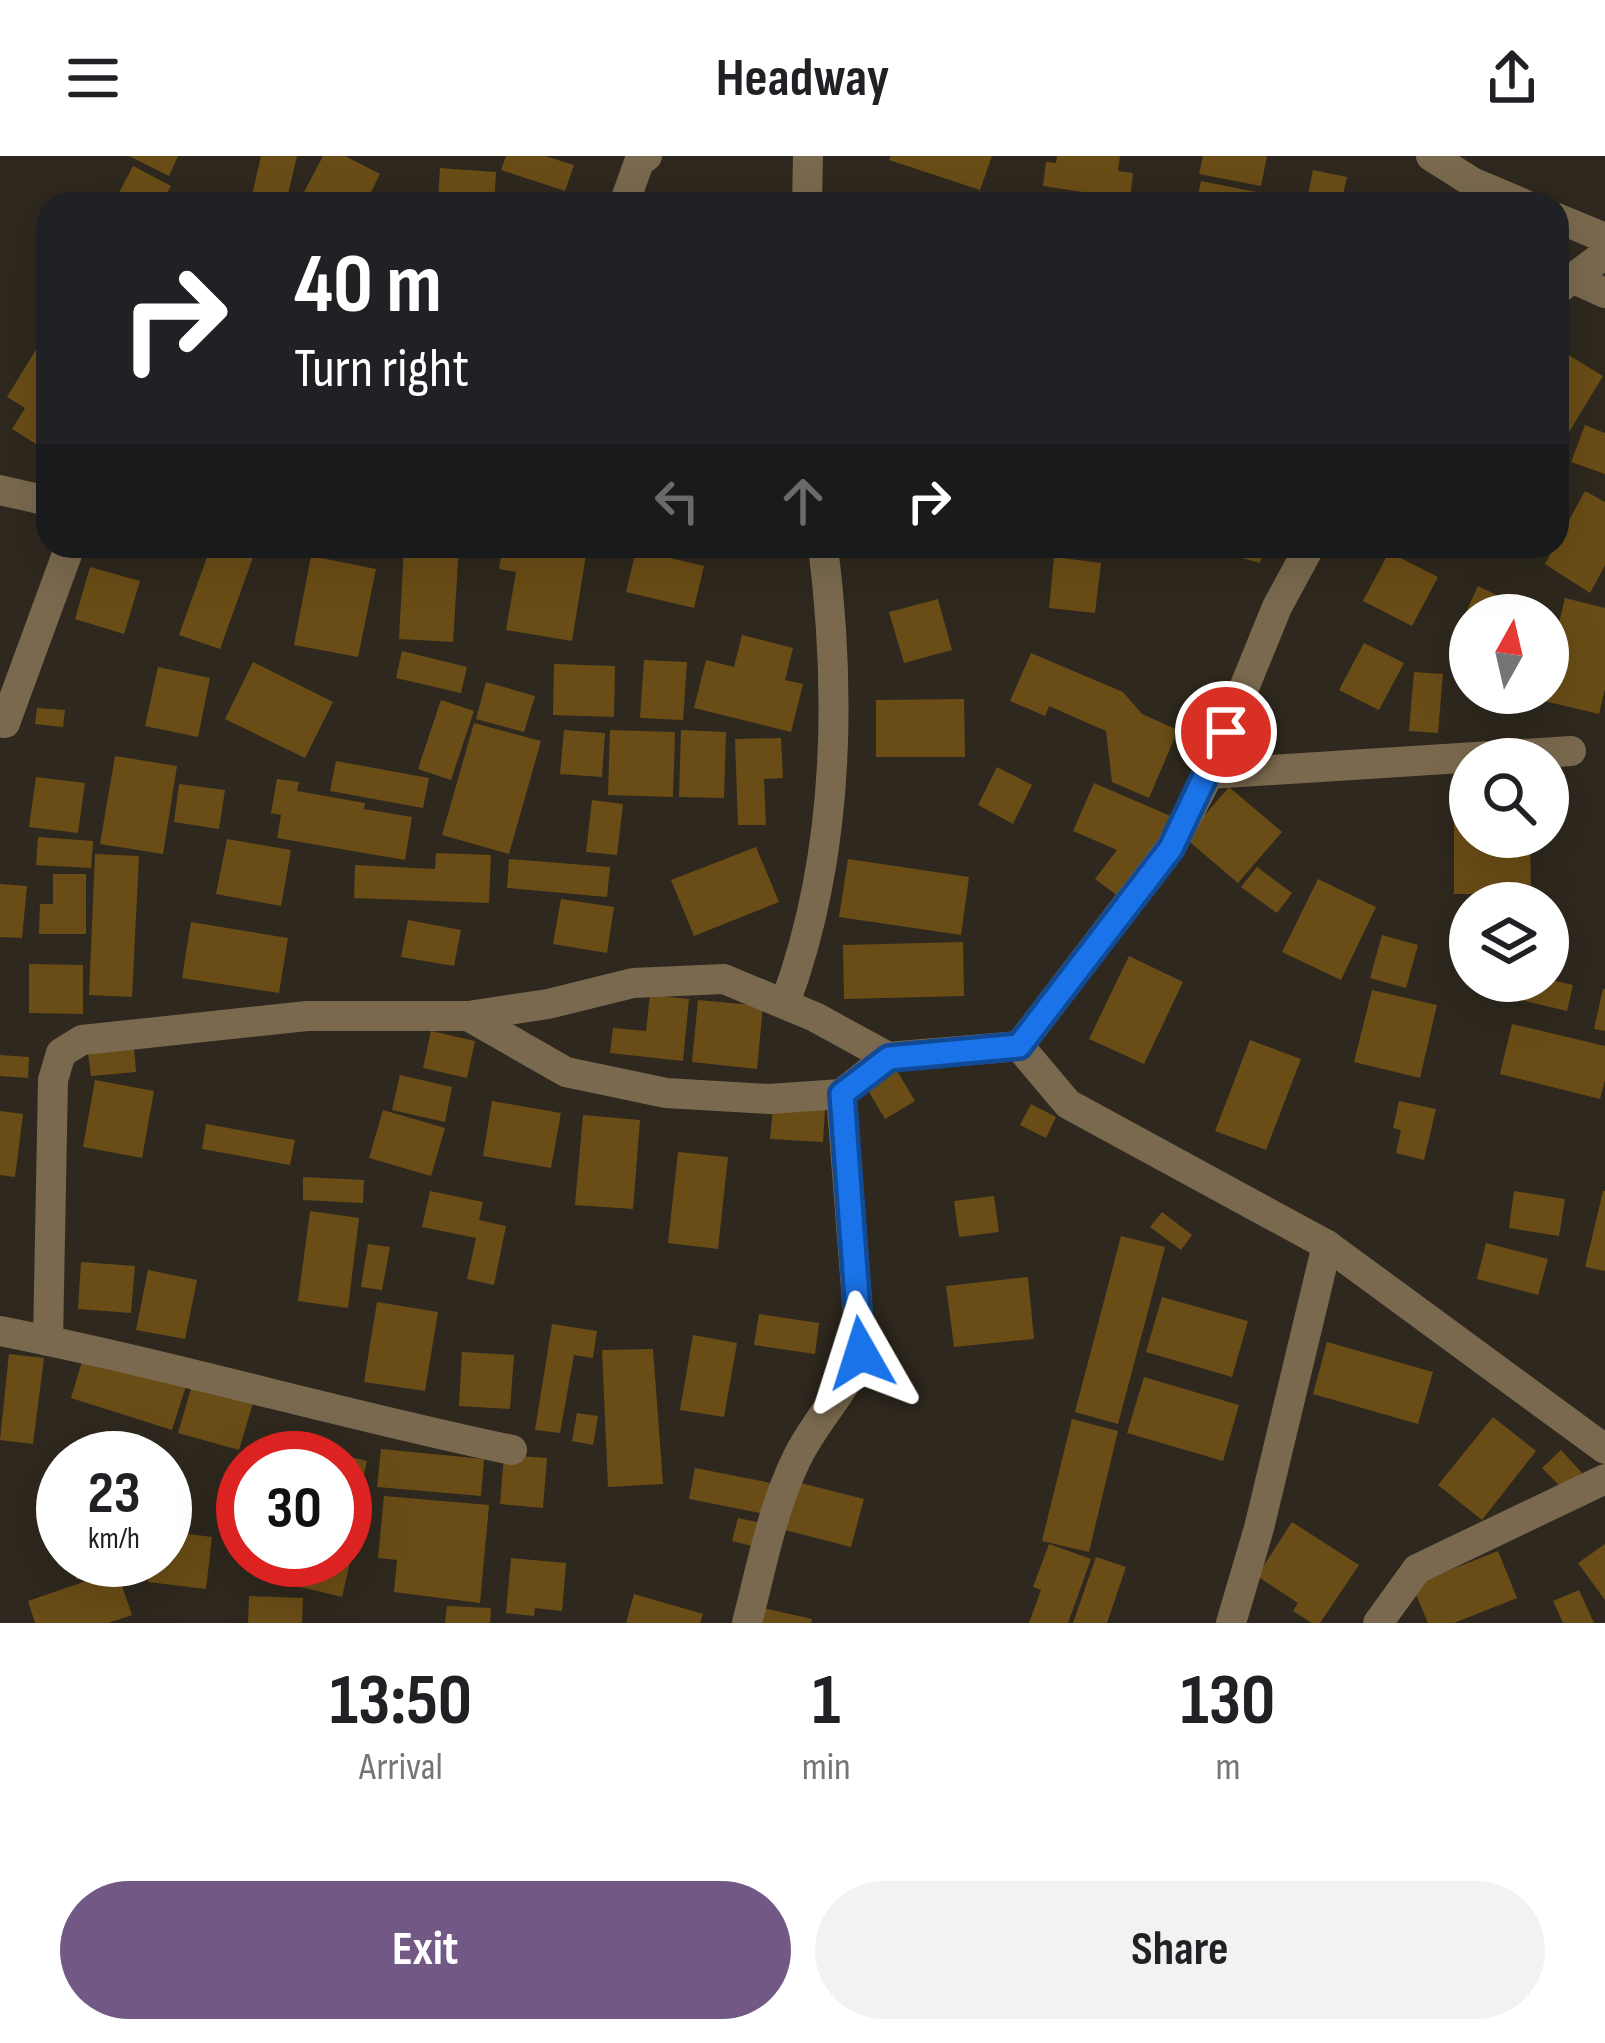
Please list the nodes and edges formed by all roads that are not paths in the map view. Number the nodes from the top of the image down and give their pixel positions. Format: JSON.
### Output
{"nodes":[{"id":1,"x":647,"y":156,"type":"edge"},
{"id":2,"x":808,"y":156,"type":"edge"},
{"id":3,"x":1431,"y":156,"type":"edge"},
{"id":4,"x":628,"y":192,"type":"edge"},
{"id":5,"x":808,"y":192,"type":"edge"},
{"id":6,"x":1496,"y":192,"type":"edge"},
{"id":7,"x":1569,"y":223,"type":"edge"},
{"id":8,"x":1605,"y":238,"type":"edge"},
{"id":9,"x":1605,"y":254,"type":"edge"},
{"id":10,"x":1569,"y":281,"type":"edge"},
{"id":11,"x":1569,"y":285,"type":"edge"},
{"id":12,"x":1605,"y":293,"type":"edge"},
{"id":13,"x":0,"y":490,"type":"edge"},
{"id":14,"x":36,"y":498,"type":"edge"},
{"id":15,"x":66,"y":558,"type":"edge"},
{"id":16,"x":824,"y":558,"type":"edge"},
{"id":17,"x":1303,"y":558,"type":"edge"},
{"id":18,"x":5,"y":723,"type":"dead end"},
{"id":19,"x":1571,"y":751,"type":"dead end"},
{"id":20,"x":1209,"y":774,"type":"junction"},
{"id":21,"x":785,"y":1003,"type":"junction"},
{"id":22,"x":468,"y":1016,"type":"junction"},
{"id":23,"x":1019,"y":1046,"type":"junction"},
{"id":24,"x":889,"y":1058,"type":"junction"},
{"id":25,"x":842,"y":1094,"type":"junction"},
{"id":26,"x":1327,"y":1245,"type":"junction"},
{"id":27,"x":0,"y":1331,"type":"edge"},
{"id":28,"x":48,"y":1340,"type":"junction"},
{"id":29,"x":1605,"y":1449,"type":"edge"},
{"id":30,"x":512,"y":1450,"type":"dead end"},
{"id":31,"x":1605,"y":1479,"type":"edge"},
{"id":32,"x":747,"y":1623,"type":"edge"},
{"id":33,"x":1231,"y":1623,"type":"edge"},
{"id":34,"x":1378,"y":1623,"type":"edge"}],
"edges":[{"from":1,"to":4,"type":"street"},
{"from":2,"to":5,"type":"street"},
{"from":3,"to":6,"type":"street"},
{"from":7,"to":8,"type":"street"},
{"from":9,"to":10,"type":"street"},
{"from":11,"to":12,"type":"street"},
{"from":13,"to":14,"type":"street"},
{"from":15,"to":18,"type":"street"},
{"from":16,"to":21,"type":"street"},
{"from":17,"to":20,"type":"street"},
{"from":19,"to":20,"type":"street"},
{"from":20,"to":23,"type":"street"},
{"from":21,"to":22,"type":"street"},
{"from":21,"to":24,"type":"street"},
{"from":22,"to":25,"type":"street"},
{"from":22,"to":28,"type":"street"},
{"from":23,"to":24,"type":"street"},
{"from":23,"to":26,"type":"street"},
{"from":24,"to":25,"type":"street"},
{"from":25,"to":32,"type":"street"},
{"from":26,"to":29,"type":"street"},
{"from":26,"to":33,"type":"street"},
{"from":27,"to":28,"type":"street"},
{"from":28,"to":30,"type":"street"},
{"from":31,"to":34,"type":"street"}]}
